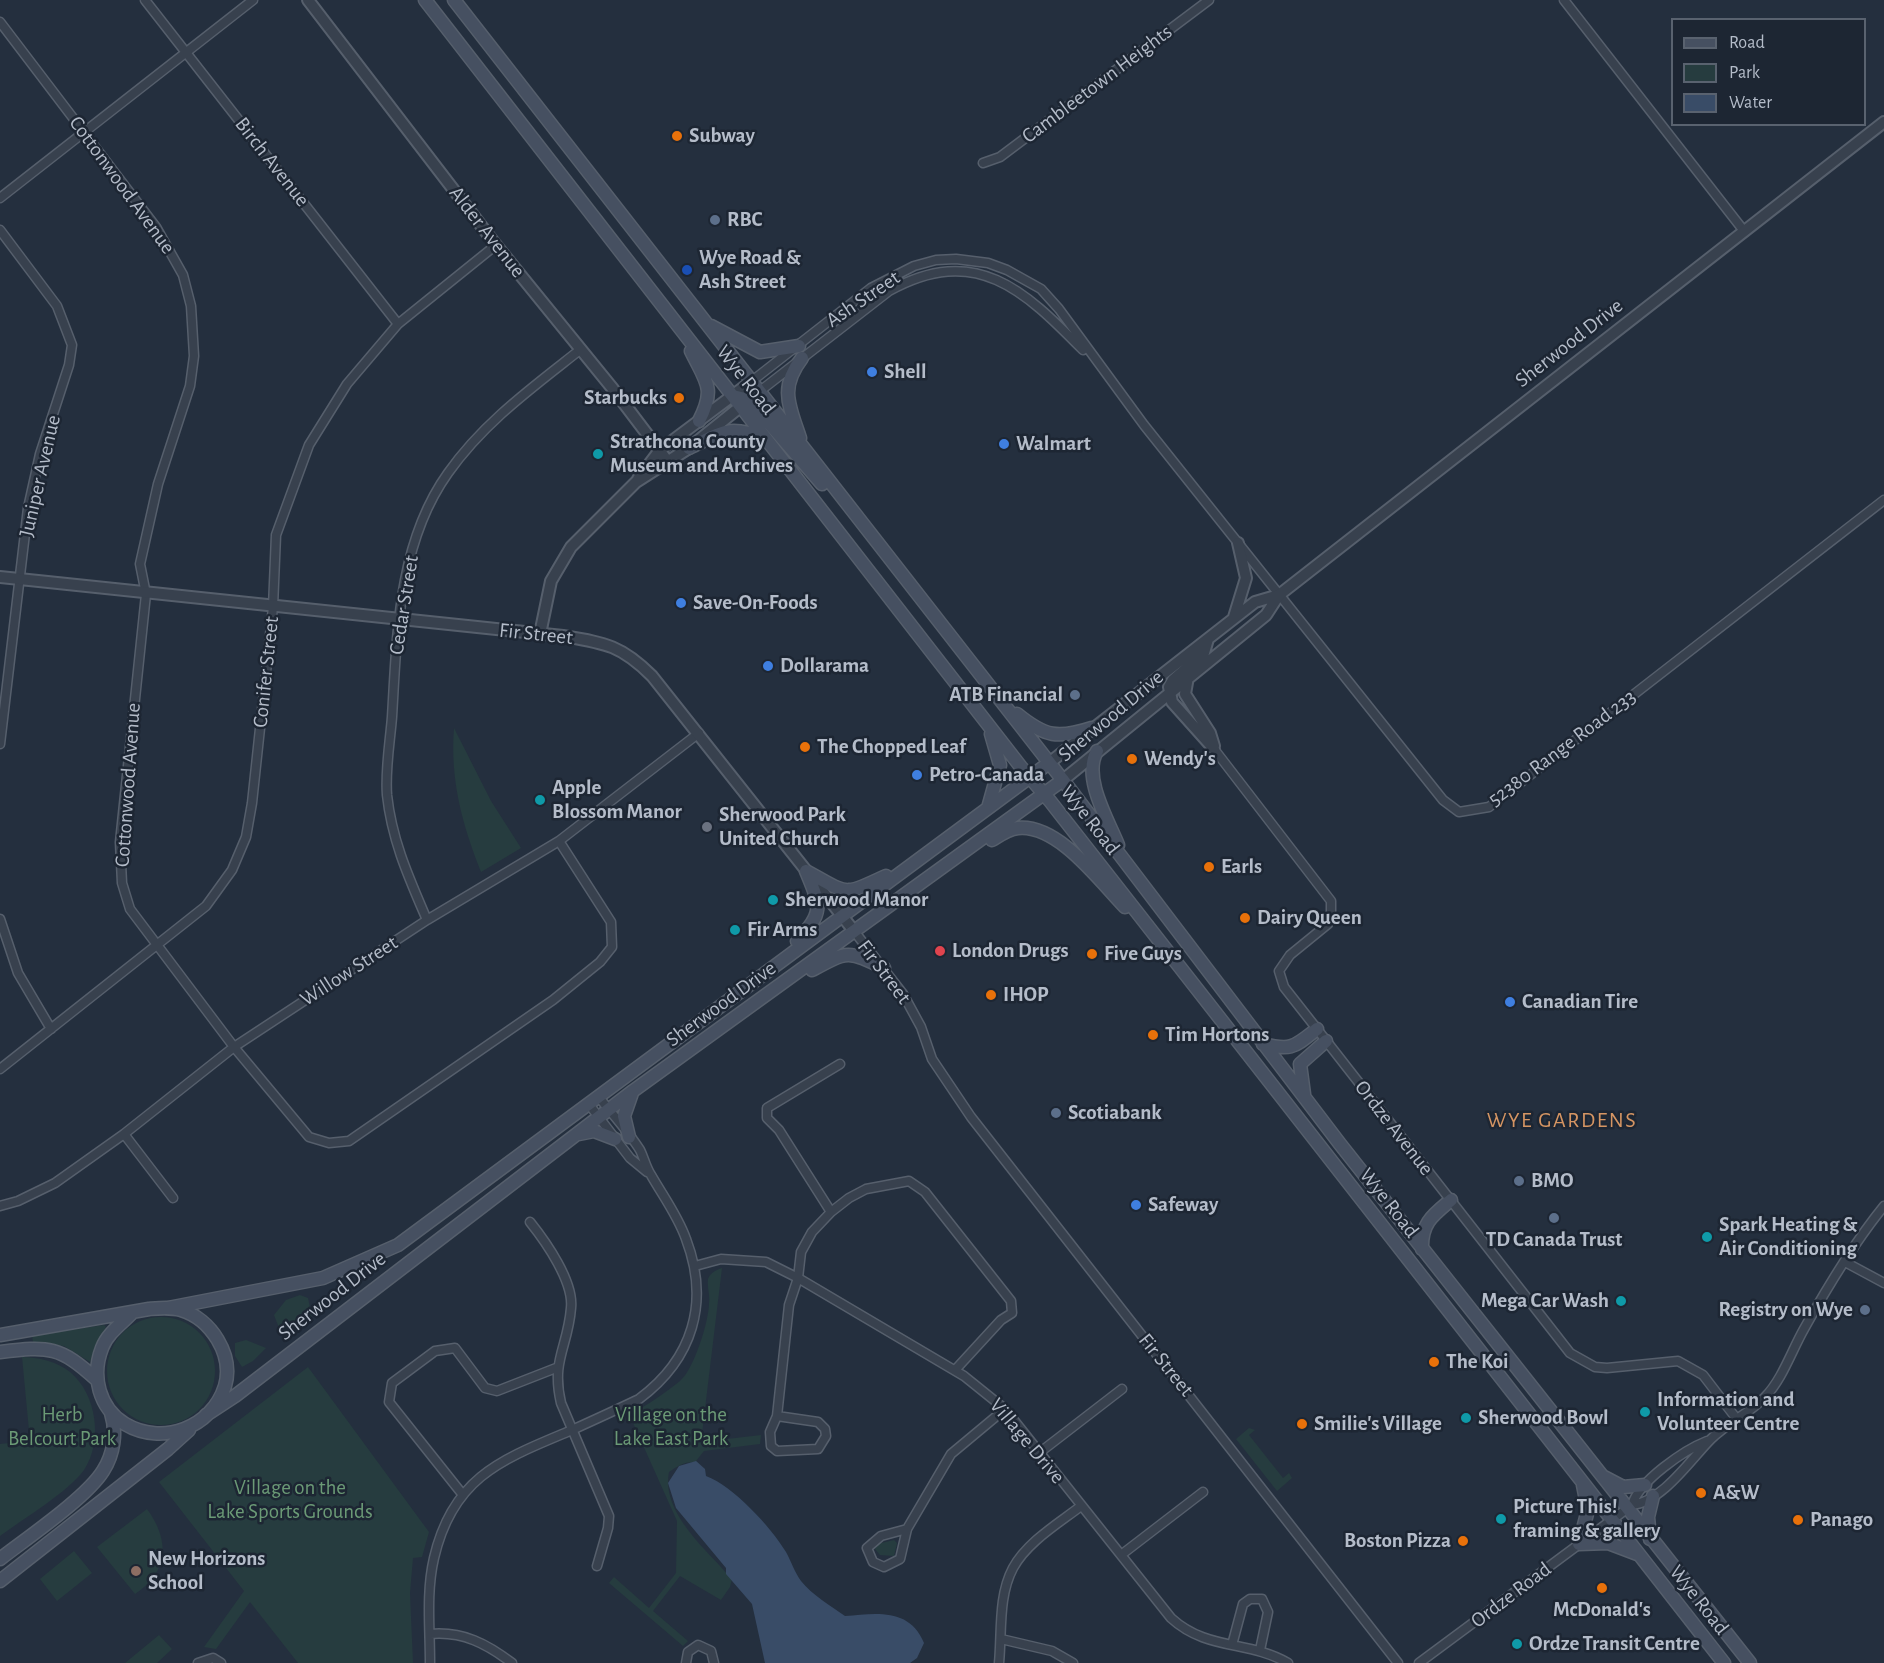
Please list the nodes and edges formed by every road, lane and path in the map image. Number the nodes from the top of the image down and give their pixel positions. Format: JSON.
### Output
{"nodes":[{"id":1,"x":145,"y":0,"type":"edge"},
{"id":2,"x":253,"y":0,"type":"edge"},
{"id":3,"x":308,"y":0,"type":"edge"},
{"id":4,"x":425,"y":0,"type":"edge"},
{"id":5,"x":454,"y":0,"type":"edge"},
{"id":6,"x":1209,"y":0,"type":"edge"},
{"id":7,"x":1564,"y":0,"type":"edge"},
{"id":8,"x":0,"y":22,"type":"edge"},
{"id":9,"x":186,"y":52,"type":"junction"},
{"id":10,"x":1884,"y":122,"type":"edge"},
{"id":11,"x":85,"y":131,"type":"junction"},
{"id":12,"x":983,"y":163,"type":"dead end"},
{"id":13,"x":0,"y":198,"type":"edge"},
{"id":14,"x":0,"y":230,"type":"edge"},
{"id":15,"x":1744,"y":231,"type":"junction"},
{"id":16,"x":496,"y":245,"type":"junction"},
{"id":17,"x":705,"y":323,"type":"junction"},
{"id":18,"x":398,"y":324,"type":"junction"},
{"id":19,"x":678,"y":326,"type":"junction"},
{"id":20,"x":799,"y":346,"type":"junction"},
{"id":21,"x":581,"y":349,"type":"junction"},
{"id":22,"x":802,"y":358,"type":"junction"},
{"id":23,"x":1101,"y":368,"type":"junction"},
{"id":24,"x":756,"y":386,"type":"junction"},
{"id":25,"x":741,"y":401,"type":"junction"},
{"id":26,"x":699,"y":421,"type":"junction"},
{"id":27,"x":770,"y":441,"type":"junction"},
{"id":28,"x":689,"y":448,"type":"junction"},
{"id":29,"x":804,"y":448,"type":"junction"},
{"id":30,"x":660,"y":450,"type":"junction"},
{"id":31,"x":669,"y":463,"type":"junction"},
{"id":32,"x":636,"y":482,"type":"junction"},
{"id":33,"x":1884,"y":500,"type":"edge"},
{"id":34,"x":850,"y":506,"type":"junction"},
{"id":35,"x":1238,"y":543,"type":"junction"},
{"id":36,"x":0,"y":577,"type":"edge"},
{"id":37,"x":19,"y":579,"type":"junction"},
{"id":38,"x":146,"y":594,"type":"junction"},
{"id":39,"x":1279,"y":595,"type":"junction"},
{"id":40,"x":273,"y":607,"type":"junction"},
{"id":41,"x":398,"y":618,"type":"junction"},
{"id":42,"x":1233,"y":619,"type":"junction"},
{"id":43,"x":540,"y":634,"type":"junction"},
{"id":44,"x":1208,"y":639,"type":"junction"},
{"id":45,"x":1188,"y":677,"type":"junction"},
{"id":46,"x":1170,"y":692,"type":"junction"},
{"id":47,"x":1001,"y":701,"type":"junction"},
{"id":48,"x":2,"y":710,"type":"edge"},
{"id":49,"x":988,"y":724,"type":"junction"},
{"id":50,"x":1092,"y":728,"type":"junction"},
{"id":51,"x":699,"y":734,"type":"junction"},
{"id":52,"x":0,"y":744,"type":"edge"},
{"id":53,"x":1214,"y":749,"type":"junction"},
{"id":54,"x":1097,"y":751,"type":"junction"},
{"id":55,"x":1049,"y":763,"type":"junction"},
{"id":56,"x":1029,"y":777,"type":"junction"},
{"id":57,"x":1063,"y":780,"type":"junction"},
{"id":58,"x":1045,"y":794,"type":"junction"},
{"id":59,"x":988,"y":808,"type":"junction"},
{"id":60,"x":560,"y":841,"type":"junction"},
{"id":61,"x":1125,"y":860,"type":"junction"},
{"id":62,"x":907,"y":867,"type":"junction"},
{"id":63,"x":806,"y":871,"type":"junction"},
{"id":64,"x":929,"y":876,"type":"junction"},
{"id":65,"x":842,"y":916,"type":"junction"},
{"id":66,"x":0,"y":919,"type":"edge"},
{"id":67,"x":427,"y":920,"type":"junction"},
{"id":68,"x":854,"y":931,"type":"junction"},
{"id":69,"x":156,"y":947,"type":"junction"},
{"id":70,"x":1166,"y":949,"type":"junction"},
{"id":71,"x":778,"y":962,"type":"junction"},
{"id":72,"x":884,"y":968,"type":"junction"},
{"id":73,"x":769,"y":994,"type":"junction"},
{"id":74,"x":51,"y":1029,"type":"junction"},
{"id":75,"x":1317,"y":1029,"type":"junction"},
{"id":76,"x":1326,"y":1041,"type":"junction"},
{"id":77,"x":1263,"y":1044,"type":"junction"},
{"id":78,"x":234,"y":1047,"type":"junction"},
{"id":79,"x":840,"y":1064,"type":"dead end"},
{"id":80,"x":0,"y":1069,"type":"edge"},
{"id":81,"x":633,"y":1091,"type":"junction"},
{"id":82,"x":1305,"y":1098,"type":"junction"},
{"id":83,"x":593,"y":1100,"type":"junction"},
{"id":84,"x":604,"y":1114,"type":"junction"},
{"id":85,"x":124,"y":1134,"type":"junction"},
{"id":86,"x":575,"y":1136,"type":"junction"},
{"id":87,"x":629,"y":1137,"type":"junction"},
{"id":88,"x":615,"y":1139,"type":"junction"},
{"id":89,"x":650,"y":1174,"type":"junction"},
{"id":90,"x":173,"y":1198,"type":"dead end"},
{"id":91,"x":1451,"y":1200,"type":"junction"},
{"id":92,"x":0,"y":1206,"type":"edge"},
{"id":93,"x":1884,"y":1206,"type":"edge"},
{"id":94,"x":831,"y":1212,"type":"junction"},
{"id":95,"x":531,"y":1222,"type":"dead end"},
{"id":96,"x":1422,"y":1249,"type":"junction"},
{"id":97,"x":1845,"y":1262,"type":"junction"},
{"id":98,"x":695,"y":1266,"type":"junction"},
{"id":99,"x":798,"y":1278,"type":"junction"},
{"id":100,"x":1884,"y":1283,"type":"edge"},
{"id":101,"x":168,"y":1308,"type":"junction"},
{"id":102,"x":131,"y":1314,"type":"junction"},
{"id":103,"x":0,"y":1335,"type":"edge"},
{"id":104,"x":0,"y":1352,"type":"edge"},
{"id":105,"x":556,"y":1368,"type":"junction"},
{"id":106,"x":956,"y":1369,"type":"junction"},
{"id":107,"x":97,"y":1380,"type":"junction"},
{"id":108,"x":1122,"y":1389,"type":"dead end"},
{"id":109,"x":1005,"y":1409,"type":"junction"},
{"id":110,"x":110,"y":1412,"type":"junction"},
{"id":111,"x":206,"y":1415,"type":"junction"},
{"id":112,"x":777,"y":1416,"type":"junction"},
{"id":113,"x":1736,"y":1418,"type":"junction"},
{"id":114,"x":192,"y":1426,"type":"junction"},
{"id":115,"x":573,"y":1429,"type":"junction"},
{"id":116,"x":1710,"y":1440,"type":"junction"},
{"id":117,"x":1039,"y":1453,"type":"junction"},
{"id":118,"x":1598,"y":1474,"type":"junction"},
{"id":119,"x":1582,"y":1481,"type":"junction"},
{"id":120,"x":1645,"y":1485,"type":"junction"},
{"id":121,"x":1203,"y":1492,"type":"dead end"},
{"id":122,"x":463,"y":1495,"type":"junction"},
{"id":123,"x":1653,"y":1496,"type":"junction"},
{"id":124,"x":1081,"y":1506,"type":"junction"},
{"id":125,"x":1629,"y":1507,"type":"junction"},
{"id":126,"x":1612,"y":1520,"type":"junction"},
{"id":127,"x":908,"y":1529,"type":"junction"},
{"id":128,"x":1650,"y":1540,"type":"junction"},
{"id":129,"x":1579,"y":1544,"type":"junction"},
{"id":130,"x":1120,"y":1555,"type":"junction"},
{"id":131,"x":1640,"y":1555,"type":"junction"},
{"id":132,"x":0,"y":1559,"type":"edge"},
{"id":133,"x":597,"y":1566,"type":"dead end"},
{"id":134,"x":0,"y":1581,"type":"edge"},
{"id":135,"x":430,"y":1634,"type":"junction"},
{"id":136,"x":1001,"y":1639,"type":"junction"},
{"id":137,"x":1232,"y":1645,"type":"junction"},
{"id":138,"x":1260,"y":1650,"type":"junction"},
{"id":139,"x":198,"y":1663,"type":"edge"},
{"id":140,"x":221,"y":1663,"type":"edge"},
{"id":141,"x":430,"y":1663,"type":"edge"},
{"id":142,"x":512,"y":1663,"type":"edge"},
{"id":143,"x":686,"y":1663,"type":"edge"},
{"id":144,"x":714,"y":1663,"type":"edge"},
{"id":145,"x":999,"y":1663,"type":"edge"},
{"id":146,"x":1072,"y":1663,"type":"edge"},
{"id":147,"x":1288,"y":1663,"type":"edge"},
{"id":148,"x":1398,"y":1663,"type":"edge"},
{"id":149,"x":1419,"y":1663,"type":"edge"},
{"id":150,"x":1724,"y":1663,"type":"edge"},
{"id":151,"x":1750,"y":1663,"type":"edge"}],
"edges":[{"from":1,"to":9,"type":"street","name":"Birch Avenue"},
{"from":2,"to":9,"type":"street"},
{"from":3,"to":16,"type":"street","name":"Alder Avenue"},
{"from":4,"to":19,"type":"main road","name":"Wye Road"},
{"from":5,"to":17,"type":"main road","name":"Wye Road"},
{"from":6,"to":12,"type":"street","name":"Cambleetown Heights"},
{"from":7,"to":15,"type":"street"},
{"from":8,"to":11,"type":"street","name":"Cottonwood Avenue"},
{"from":9,"to":11,"type":"street"},
{"from":9,"to":18,"type":"street","name":"Birch Avenue"},
{"from":10,"to":15,"type":"street","name":"Sherwood Drive"},
{"from":11,"to":13,"type":"street"},
{"from":11,"to":38,"type":"street","name":"Cottonwood Avenue"},
{"from":14,"to":37,"type":"street","name":"Juniper Avenue"},
{"from":15,"to":39,"type":"street","name":"Sherwood Drive"},
{"from":16,"to":18,"type":"street","name":"Conifer Street"},
{"from":16,"to":21,"type":"street","name":"Alder Avenue"},
{"from":17,"to":20,"type":"main road"},
{"from":17,"to":24,"type":"main road","name":"Wye Road"},
{"from":18,"to":40,"type":"street","name":"Conifer Street"},
{"from":19,"to":25,"type":"main road","name":"Wye Road"},
{"from":19,"to":26,"type":"main road"},
{"from":20,"to":23,"type":"street","name":"Ash Street"},
{"from":20,"to":24,"type":"street","name":"Ash Street"},
{"from":21,"to":30,"type":"street","name":"Alder Avenue"},
{"from":21,"to":41,"type":"street","name":"Cedar Street"},
{"from":22,"to":23,"type":"street","name":"Ash Street"},
{"from":22,"to":24,"type":"street","name":"Ash Street"},
{"from":22,"to":29,"type":"main road"},
{"from":23,"to":35,"type":"street","name":"Ash Street"},
{"from":24,"to":25,"type":"street","name":"Ash Street"},
{"from":24,"to":25,"type":"street","name":"Ash Street"},
{"from":24,"to":29,"type":"main road","name":"Wye Road"},
{"from":25,"to":26,"type":"street","name":"Ash Street"},
{"from":25,"to":27,"type":"main road","name":"Wye Road"},
{"from":25,"to":28,"type":"street","name":"Ash Street"},
{"from":25,"to":34,"type":"main road"},
{"from":26,"to":30,"type":"street","name":"Ash Street"},
{"from":27,"to":28,"type":"main road"},
{"from":27,"to":49,"type":"main road","name":"Wye Road"},
{"from":28,"to":31,"type":"street","name":"Ash Street"},
{"from":29,"to":34,"type":"main road","name":"Wye Road"},
{"from":30,"to":31,"type":"street","name":"Alder Avenue"},
{"from":30,"to":32,"type":"street","name":"Ash Street"},
{"from":31,"to":32,"type":"street","name":"Ash Street"},
{"from":32,"to":43,"type":"street","name":"Ash Street"},
{"from":33,"to":39,"type":"street","name":"52380 Range Road 233"},
{"from":34,"to":47,"type":"main road","name":"Wye Road"},
{"from":35,"to":39,"type":"street","name":"Ash Street"},
{"from":35,"to":42,"type":"street"},
{"from":36,"to":37,"type":"street","name":"Fir Street"},
{"from":37,"to":38,"type":"street","name":"Fir Street"},
{"from":37,"to":48,"type":"street","name":"Juniper Avenue"},
{"from":38,"to":40,"type":"street","name":"Fir Street"},
{"from":38,"to":69,"type":"street","name":"Cottonwood Avenue"},
{"from":39,"to":42,"type":"street","name":"Sherwood Drive"},
{"from":39,"to":45,"type":"street","name":"Sherwood Drive"},
{"from":40,"to":41,"type":"street","name":"Fir Street"},
{"from":40,"to":69,"type":"street","name":"Conifer Street"},
{"from":41,"to":43,"type":"street","name":"Fir Street"},
{"from":41,"to":67,"type":"street","name":"Cedar Street"},
{"from":42,"to":44,"type":"street","name":"Sherwood Drive"},
{"from":43,"to":51,"type":"street","name":"Fir Street"},
{"from":44,"to":46,"type":"street"},
{"from":44,"to":50,"type":"street","name":"Sherwood Drive"},
{"from":45,"to":46,"type":"street","name":"Sherwood Drive"},
{"from":45,"to":53,"type":"street"},
{"from":46,"to":53,"type":"street"},
{"from":46,"to":54,"type":"street","name":"Sherwood Drive"},
{"from":47,"to":50,"type":"main road"},
{"from":47,"to":55,"type":"main road","name":"Wye Road"},
{"from":48,"to":52,"type":"street","name":"Juniper Avenue"},
{"from":49,"to":56,"type":"main road","name":"Wye Road"},
{"from":49,"to":59,"type":"main road"},
{"from":50,"to":55,"type":"street","name":"Sherwood Drive"},
{"from":51,"to":60,"type":"street","name":"Willow Street"},
{"from":51,"to":63,"type":"street","name":"Fir Street"},
{"from":53,"to":75,"type":"street","name":"Ordze Avenue"},
{"from":54,"to":57,"type":"street","name":"Sherwood Drive"},
{"from":54,"to":61,"type":"main road"},
{"from":55,"to":56,"type":"main road","name":"Sherwood Drive"},
{"from":55,"to":57,"type":"main road","name":"Wye Road"},
{"from":56,"to":58,"type":"main road","name":"Wye Road"},
{"from":56,"to":59,"type":"main road","name":"Sherwood Drive"},
{"from":57,"to":58,"type":"main road","name":"Sherwood Drive"},
{"from":57,"to":61,"type":"main road","name":"Wye Road"},
{"from":58,"to":64,"type":"main road","name":"Sherwood Drive"},
{"from":58,"to":70,"type":"main road","name":"Wye Road"},
{"from":59,"to":62,"type":"main road","name":"Sherwood Drive"},
{"from":60,"to":67,"type":"street","name":"Willow Street"},
{"from":60,"to":78,"type":"street","name":"Cottonwood Avenue"},
{"from":61,"to":77,"type":"main road","name":"Wye Road"},
{"from":62,"to":63,"type":"main road"},
{"from":62,"to":65,"type":"main road","name":"Sherwood Drive"},
{"from":63,"to":65,"type":"street","name":"Fir Street"},
{"from":63,"to":71,"type":"main road"},
{"from":64,"to":68,"type":"main road","name":"Sherwood Drive"},
{"from":64,"to":70,"type":"main road"},
{"from":65,"to":68,"type":"street","name":"Fir Street"},
{"from":65,"to":71,"type":"main road","name":"Sherwood Drive"},
{"from":66,"to":74,"type":"street"},
{"from":67,"to":78,"type":"street","name":"Willow Street"},
{"from":68,"to":72,"type":"street","name":"Fir Street"},
{"from":68,"to":73,"type":"main road","name":"Sherwood Drive"},
{"from":69,"to":74,"type":"street","name":"Conifer Street"},
{"from":69,"to":78,"type":"street","name":"Cottonwood Avenue"},
{"from":70,"to":119,"type":"main road","name":"Wye Road"},
{"from":71,"to":83,"type":"main road","name":"Sherwood Drive"},
{"from":72,"to":73,"type":"main road"},
{"from":72,"to":148,"type":"street","name":"Fir Street"},
{"from":73,"to":81,"type":"main road","name":"Sherwood Drive"},
{"from":74,"to":80,"type":"street","name":"Conifer Street"},
{"from":75,"to":76,"type":"street","name":"Ordze Avenue"},
{"from":75,"to":77,"type":"main road"},
{"from":76,"to":82,"type":"main road"},
{"from":76,"to":91,"type":"street","name":"Ordze Avenue"},
{"from":77,"to":82,"type":"main road","name":"Wye Road"},
{"from":78,"to":85,"type":"street","name":"Willow Street"},
{"from":79,"to":94,"type":"street"},
{"from":81,"to":84,"type":"main road","name":"Sherwood Drive"},
{"from":81,"to":87,"type":"main road"},
{"from":82,"to":96,"type":"main road","name":"Wye Road"},
{"from":83,"to":84,"type":"street"},
{"from":83,"to":101,"type":"main road","name":"Sherwood Drive"},
{"from":84,"to":86,"type":"main road","name":"Sherwood Drive"},
{"from":84,"to":87,"type":"street"},
{"from":84,"to":88,"type":"street"},
{"from":85,"to":90,"type":"street"},
{"from":85,"to":92,"type":"street","name":"Willow Street"},
{"from":86,"to":88,"type":"main road"},
{"from":86,"to":111,"type":"main road","name":"Sherwood Drive"},
{"from":87,"to":89,"type":"street"},
{"from":88,"to":89,"type":"street"},
{"from":89,"to":98,"type":"street"},
{"from":91,"to":96,"type":"main road"},
{"from":91,"to":113,"type":"street","name":"Ordze Avenue"},
{"from":93,"to":97,"type":"street","name":"Ordze Road"},
{"from":94,"to":99,"type":"street"},
{"from":94,"to":106,"type":"street"},
{"from":95,"to":105,"type":"street"},
{"from":96,"to":118,"type":"main road","name":"Wye Road"},
{"from":97,"to":100,"type":"street"},
{"from":97,"to":113,"type":"street","name":"Ordze Road"},
{"from":98,"to":99,"type":"street","name":"Village Drive"},
{"from":98,"to":115,"type":"street"},
{"from":99,"to":106,"type":"street","name":"Village Drive"},
{"from":99,"to":112,"type":"street"},
{"from":101,"to":102,"type":"main road"},
{"from":101,"to":111,"type":"main road"},
{"from":102,"to":103,"type":"main road"},
{"from":102,"to":107,"type":"main road"},
{"from":104,"to":107,"type":"main road"},
{"from":105,"to":115,"type":"street"},
{"from":105,"to":122,"type":"street"},
{"from":106,"to":109,"type":"street","name":"Village Drive"},
{"from":107,"to":110,"type":"main road"},
{"from":108,"to":117,"type":"street"},
{"from":109,"to":117,"type":"street","name":"Village Drive"},
{"from":109,"to":127,"type":"street"},
{"from":110,"to":114,"type":"main road"},
{"from":110,"to":132,"type":"main road"},
{"from":111,"to":114,"type":"main road"},
{"from":112,"to":112,"type":"street"},
{"from":113,"to":116,"type":"street","name":"Ordze Road"},
{"from":114,"to":134,"type":"main road"},
{"from":115,"to":122,"type":"street"},
{"from":115,"to":133,"type":"street"},
{"from":116,"to":120,"type":"street","name":"Ordze Road"},
{"from":116,"to":123,"type":"street","name":"Ordze Road"},
{"from":117,"to":124,"type":"street","name":"Village Drive"},
{"from":118,"to":120,"type":"main road"},
{"from":118,"to":125,"type":"main road","name":"Wye Road"},
{"from":119,"to":126,"type":"main road","name":"Wye Road"},
{"from":119,"to":129,"type":"main road"},
{"from":120,"to":125,"type":"street","name":"Ordze Road"},
{"from":121,"to":130,"type":"street"},
{"from":122,"to":135,"type":"street"},
{"from":123,"to":125,"type":"street","name":"Ordze Road"},
{"from":123,"to":128,"type":"main road"},
{"from":124,"to":130,"type":"street","name":"Village Drive"},
{"from":124,"to":136,"type":"street"},
{"from":125,"to":126,"type":"street","name":"Ordze Road"},
{"from":125,"to":128,"type":"main road","name":"Wye Road"},
{"from":126,"to":129,"type":"street","name":"Ordze Road"},
{"from":126,"to":131,"type":"main road","name":"Wye Road"},
{"from":127,"to":127,"type":"street"},
{"from":128,"to":151,"type":"main road","name":"Wye Road"},
{"from":129,"to":131,"type":"main road"},
{"from":129,"to":149,"type":"street","name":"Ordze Road"},
{"from":130,"to":137,"type":"street","name":"Village Drive"},
{"from":131,"to":150,"type":"main road","name":"Wye Road"},
{"from":135,"to":141,"type":"street"},
{"from":135,"to":142,"type":"street"},
{"from":136,"to":145,"type":"street"},
{"from":136,"to":146,"type":"street"},
{"from":137,"to":138,"type":"street","name":"Village Drive"},
{"from":137,"to":138,"type":"street"},
{"from":138,"to":147,"type":"street","name":"Village Drive"},
{"from":139,"to":140,"type":"street"},
{"from":143,"to":144,"type":"street"}]}
